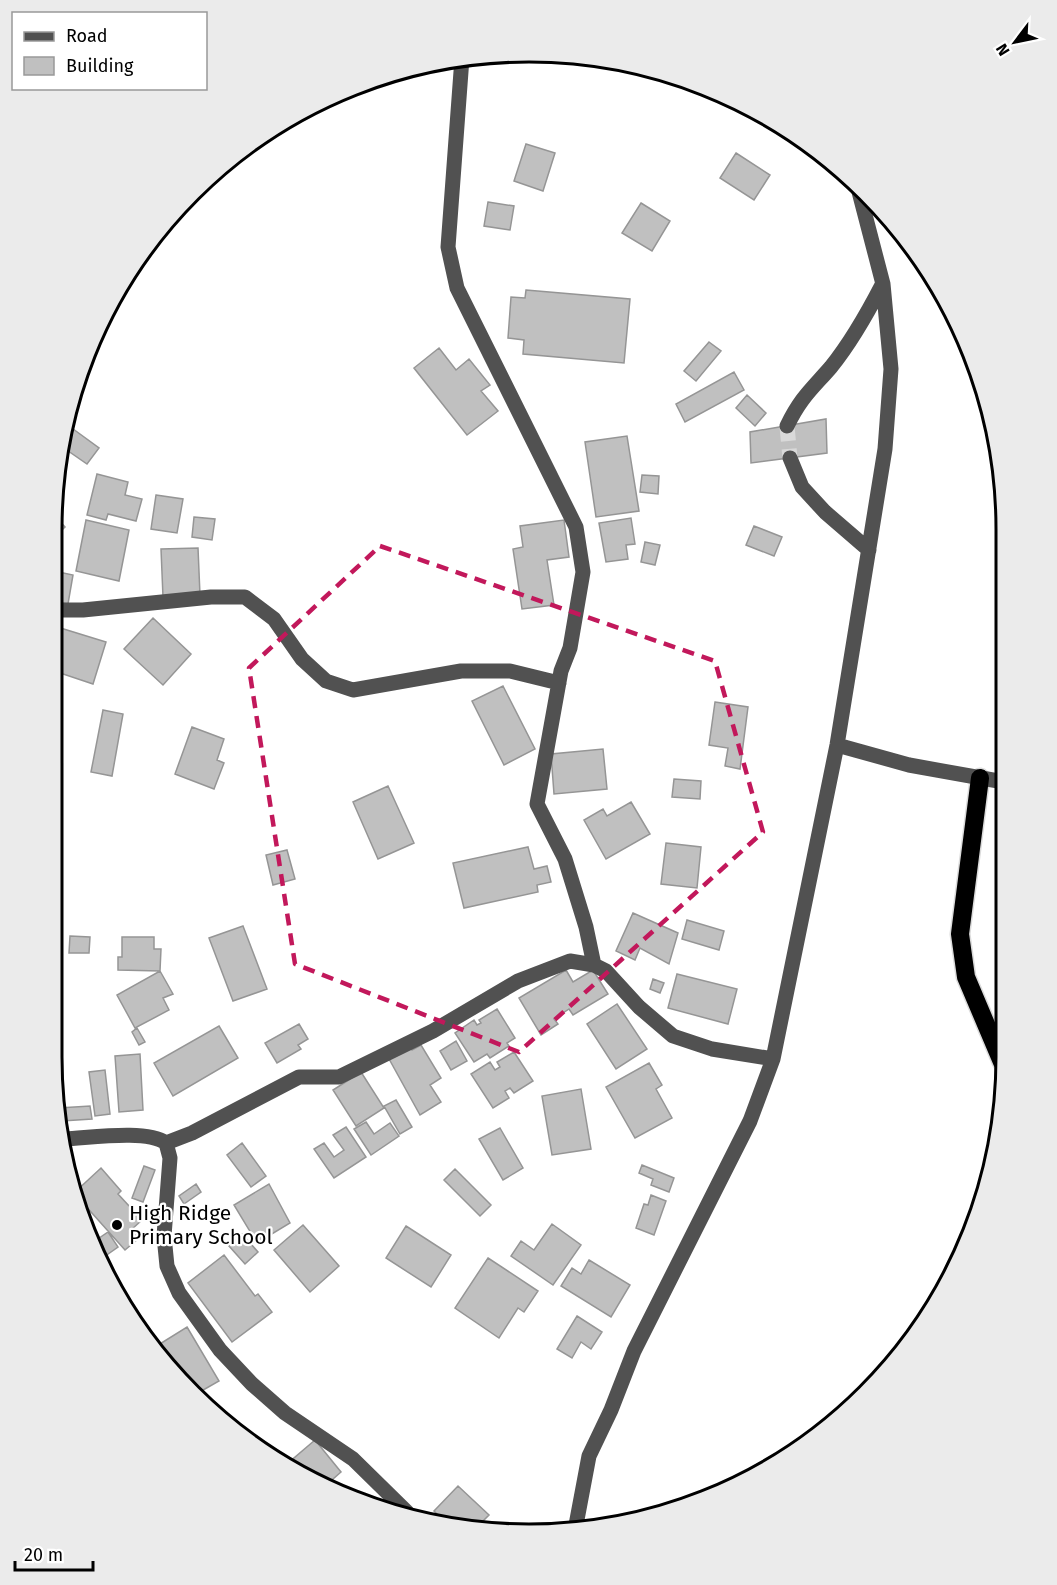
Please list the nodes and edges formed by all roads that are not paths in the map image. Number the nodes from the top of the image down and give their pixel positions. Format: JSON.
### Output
{"nodes":[{"id":1,"x":461,"y":66,"type":"edge"},
{"id":2,"x":861,"y":201,"type":"edge"},
{"id":3,"x":883,"y":284,"type":"junction"},
{"id":4,"x":787,"y":426,"type":"tunnel mouth"},
{"id":5,"x":790,"y":458,"type":"tunnel mouth"},
{"id":6,"x":869,"y":549,"type":"junction"},
{"id":7,"x":62,"y":610,"type":"edge"},
{"id":8,"x":559,"y":683,"type":"junction"},
{"id":9,"x":837,"y":745,"type":"junction"},
{"id":10,"x":980,"y":778,"type":"junction"},
{"id":11,"x":996,"y":781,"type":"edge"},
{"id":12,"x":594,"y":965,"type":"junction"},
{"id":13,"x":996,"y":1048,"type":"edge"},
{"id":14,"x":773,"y":1059,"type":"junction"},
{"id":15,"x":69,"y":1139,"type":"edge"},
{"id":16,"x":166,"y":1143,"type":"junction"},
{"id":17,"x":401,"y":1506,"type":"edge"},
{"id":18,"x":577,"y":1521,"type":"edge"}],
"edges":[{"from":1,"to":8,"type":"street"},
{"from":2,"to":3,"type":"street"},
{"from":3,"to":4,"type":"street"},
{"from":3,"to":6,"type":"street"},
{"from":5,"to":6,"type":"street"},
{"from":6,"to":9,"type":"street"},
{"from":7,"to":8,"type":"street"},
{"from":8,"to":12,"type":"street"},
{"from":9,"to":10,"type":"street"},
{"from":9,"to":14,"type":"street"},
{"from":10,"to":11,"type":"street"},
{"from":10,"to":13,"type":"highway"},
{"from":12,"to":14,"type":"street"},
{"from":12,"to":16,"type":"street"},
{"from":14,"to":18,"type":"street"},
{"from":15,"to":16,"type":"street"},
{"from":16,"to":17,"type":"street"}]}
